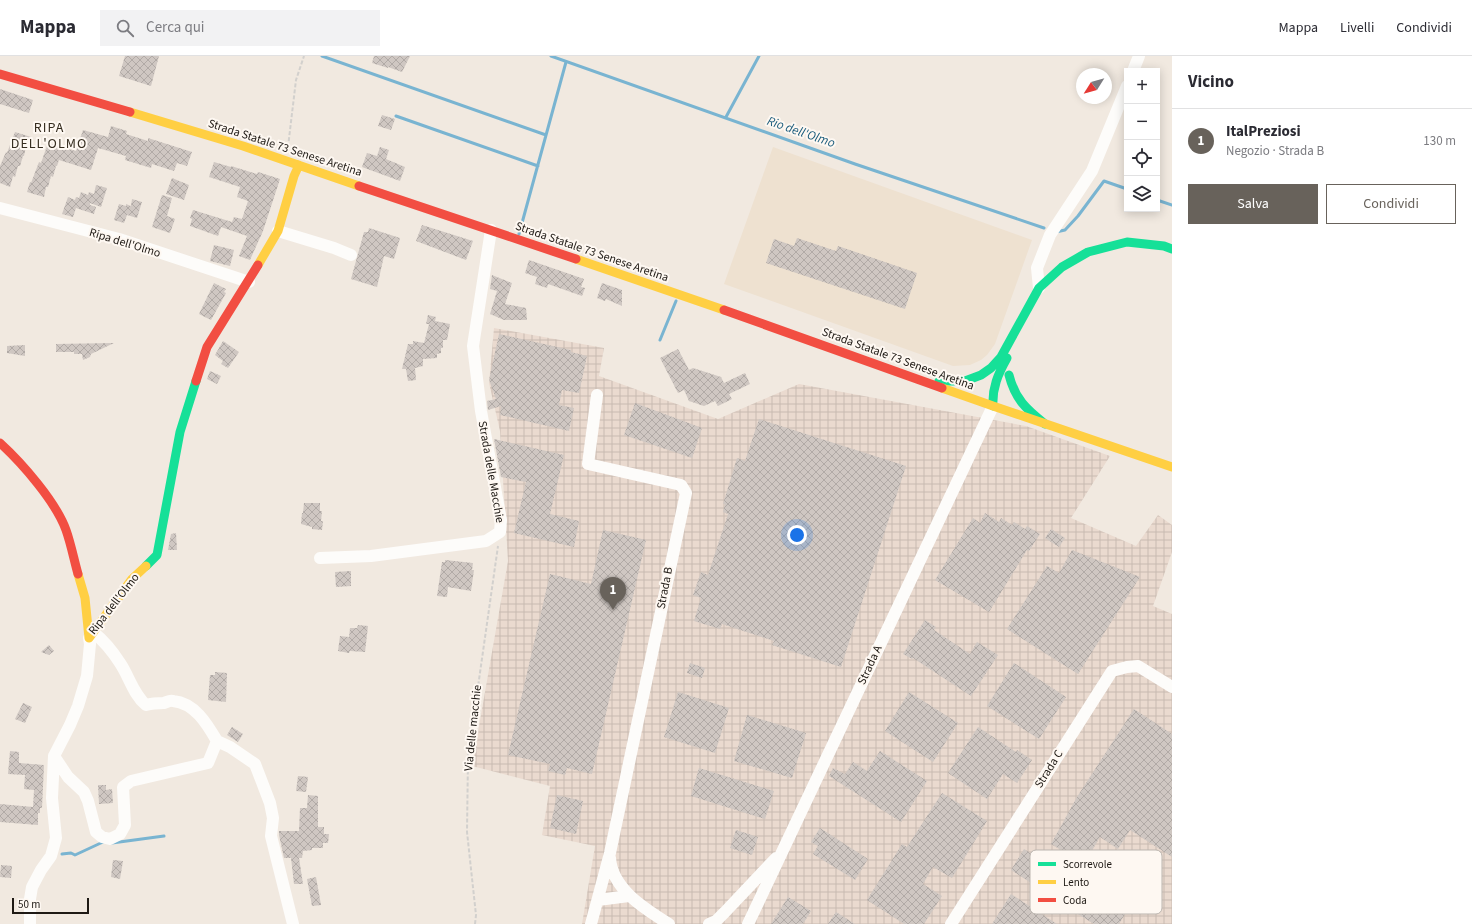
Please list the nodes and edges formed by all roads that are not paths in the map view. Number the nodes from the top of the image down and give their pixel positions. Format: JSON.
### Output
{"nodes":[{"id":1,"x":1139,"y":56,"type":"edge"},
{"id":2,"x":1134,"y":68,"type":"edge"},
{"id":3,"x":0,"y":74,"type":"edge"},
{"id":4,"x":1124,"y":93,"type":"edge"},
{"id":5,"x":299,"y":165,"type":"junction"},
{"id":6,"x":0,"y":208,"type":"edge"},
{"id":7,"x":491,"y":230,"type":"junction"},
{"id":8,"x":278,"y":231,"type":"junction"},
{"id":9,"x":1172,"y":249,"type":"edge"},
{"id":10,"x":351,"y":255,"type":"dead end"},
{"id":11,"x":249,"y":282,"type":"junction"},
{"id":12,"x":1038,"y":288,"type":"junction"},
{"id":13,"x":1021,"y":322,"type":"junction"},
{"id":14,"x":1011,"y":351,"type":"junction"},
{"id":15,"x":900,"y":373,"type":"junction"},
{"id":16,"x":1009,"y":375,"type":"junction"},
{"id":17,"x":597,"y":395,"type":"dead end"},
{"id":18,"x":992,"y":406,"type":"junction"},
{"id":19,"x":1046,"y":424,"type":"junction"},
{"id":20,"x":0,"y":443,"type":"edge"},
{"id":21,"x":1172,"y":467,"type":"edge"},
{"id":22,"x":320,"y":558,"type":"dead end"},
{"id":23,"x":91,"y":635,"type":"junction"},
{"id":24,"x":1172,"y":687,"type":"edge"},
{"id":25,"x":217,"y":741,"type":"junction"},
{"id":26,"x":54,"y":756,"type":"junction"},
{"id":27,"x":783,"y":849,"type":"junction"},
{"id":28,"x":610,"y":853,"type":"junction"},
{"id":29,"x":629,"y":896,"type":"junction"},
{"id":30,"x":598,"y":900,"type":"junction"},
{"id":31,"x":30,"y":924,"type":"edge"},
{"id":32,"x":293,"y":924,"type":"edge"},
{"id":33,"x":592,"y":924,"type":"edge"},
{"id":34,"x":669,"y":924,"type":"edge"},
{"id":35,"x":709,"y":924,"type":"edge"},
{"id":36,"x":748,"y":924,"type":"edge"},
{"id":37,"x":951,"y":924,"type":"edge"}],
"edges":[{"from":1,"to":2,"type":"street"},
{"from":3,"to":5,"type":"main road","name":"Strada Statale 73 Senese Aretina"},
{"from":4,"to":12,"type":"street"},
{"from":5,"to":7,"type":"main road","name":"Strada Statale 73 Senese Aretina"},
{"from":5,"to":8,"type":"main road","name":"Ripa dell'Olmo"},
{"from":6,"to":11,"type":"street","name":"Ripa dell'Olmo"},
{"from":7,"to":15,"type":"main road","name":"Strada Statale 73 Senese Aretina"},
{"from":7,"to":22,"type":"street","name":"Strada delle Macchie"},
{"from":8,"to":10,"type":"street"},
{"from":8,"to":11,"type":"main road","name":"Ripa dell'Olmo"},
{"from":9,"to":12,"type":"main road"},
{"from":11,"to":23,"type":"main road","name":"Ripa dell'Olmo"},
{"from":12,"to":13,"type":"main road"},
{"from":13,"to":14,"type":"main road"},
{"from":13,"to":15,"type":"main road"},
{"from":14,"to":16,"type":"main road"},
{"from":14,"to":18,"type":"main road"},
{"from":15,"to":18,"type":"main road","name":"Strada Statale 73 Senese Aretina"},
{"from":16,"to":18,"type":"main road"},
{"from":16,"to":19,"type":"main road"},
{"from":17,"to":28,"type":"street","name":"Strada B"},
{"from":18,"to":19,"type":"main road","name":"Strada Statale 73 Senese Aretina"},
{"from":18,"to":27,"type":"street","name":"Strada A"},
{"from":19,"to":21,"type":"main road","name":"Strada Statale 73 Senese Aretina"},
{"from":20,"to":23,"type":"main road","name":"Ripa dell'Olmo"},
{"from":23,"to":25,"type":"street"},
{"from":23,"to":26,"type":"street"},
{"from":24,"to":37,"type":"street","name":"Strada C"},
{"from":25,"to":26,"type":"street"},
{"from":25,"to":32,"type":"street"},
{"from":26,"to":31,"type":"street"},
{"from":27,"to":35,"type":"street"},
{"from":27,"to":36,"type":"street","name":"Strada A"},
{"from":28,"to":29,"type":"street","name":"Strada B"},
{"from":28,"to":30,"type":"street","name":"Strada B"},
{"from":29,"to":30,"type":"street"},
{"from":29,"to":34,"type":"street","name":"Strada B"},
{"from":30,"to":33,"type":"street","name":"Strada B"}]}
